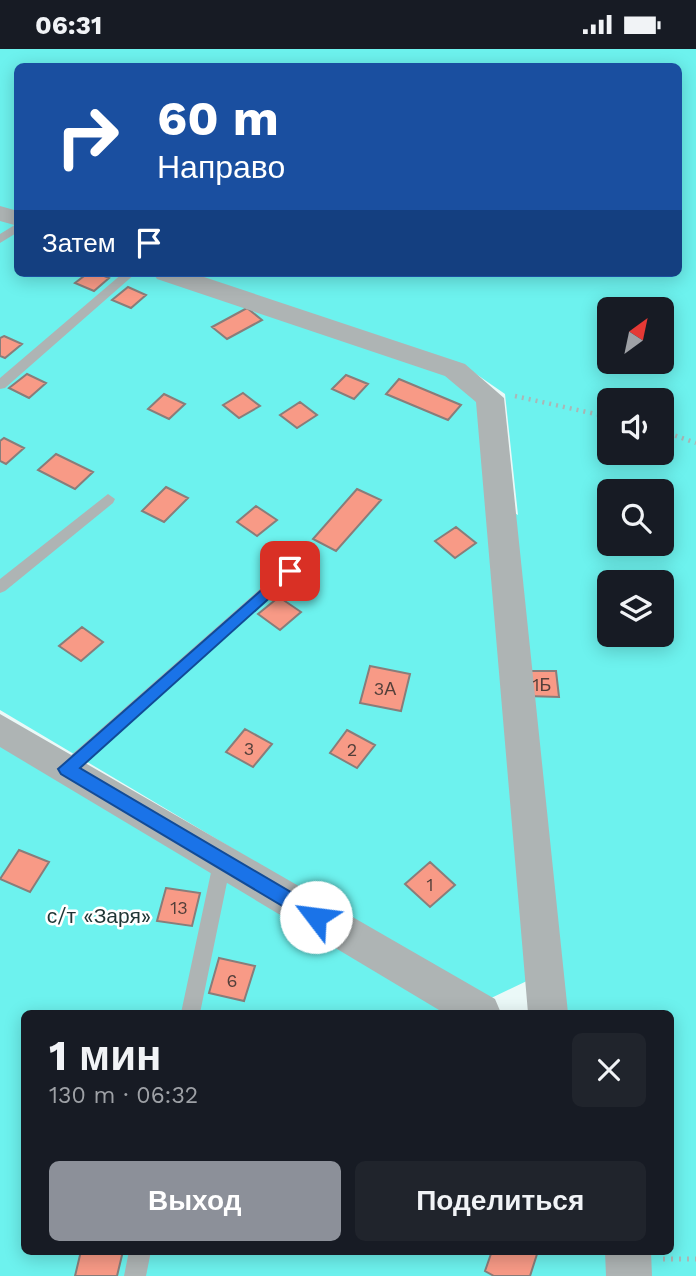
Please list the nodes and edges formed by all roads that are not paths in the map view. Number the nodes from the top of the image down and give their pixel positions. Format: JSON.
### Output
{"nodes":[{"id":1,"x":125,"y":277,"type":"edge"},
{"id":2,"x":178,"y":277,"type":"edge"},
{"id":3,"x":0,"y":385,"type":"edge"},
{"id":4,"x":108,"y":499,"type":"dead end"},
{"id":5,"x":290,"y":571,"type":"dead end"},
{"id":6,"x":0,"y":587,"type":"edge"},
{"id":7,"x":0,"y":729,"type":"edge"},
{"id":8,"x":67,"y":769,"type":"junction"},
{"id":9,"x":222,"y":863,"type":"junction"},
{"id":10,"x":191,"y":1010,"type":"edge"},
{"id":11,"x":476,"y":1010,"type":"edge"},
{"id":12,"x":548,"y":1010,"type":"edge"},
{"id":13,"x":139,"y":1255,"type":"edge"},
{"id":14,"x":628,"y":1255,"type":"edge"},
{"id":15,"x":135,"y":1276,"type":"edge"},
{"id":16,"x":629,"y":1276,"type":"edge"}],
"edges":[{"from":1,"to":3,"type":"lane"},
{"from":2,"to":12,"type":"street"},
{"from":4,"to":6,"type":"lane"},
{"from":5,"to":8,"type":"lane"},
{"from":7,"to":8,"type":"street"},
{"from":8,"to":9,"type":"street"},
{"from":9,"to":10,"type":"lane"},
{"from":9,"to":11,"type":"street"},
{"from":13,"to":15,"type":"lane"},
{"from":14,"to":16,"type":"street"}]}
